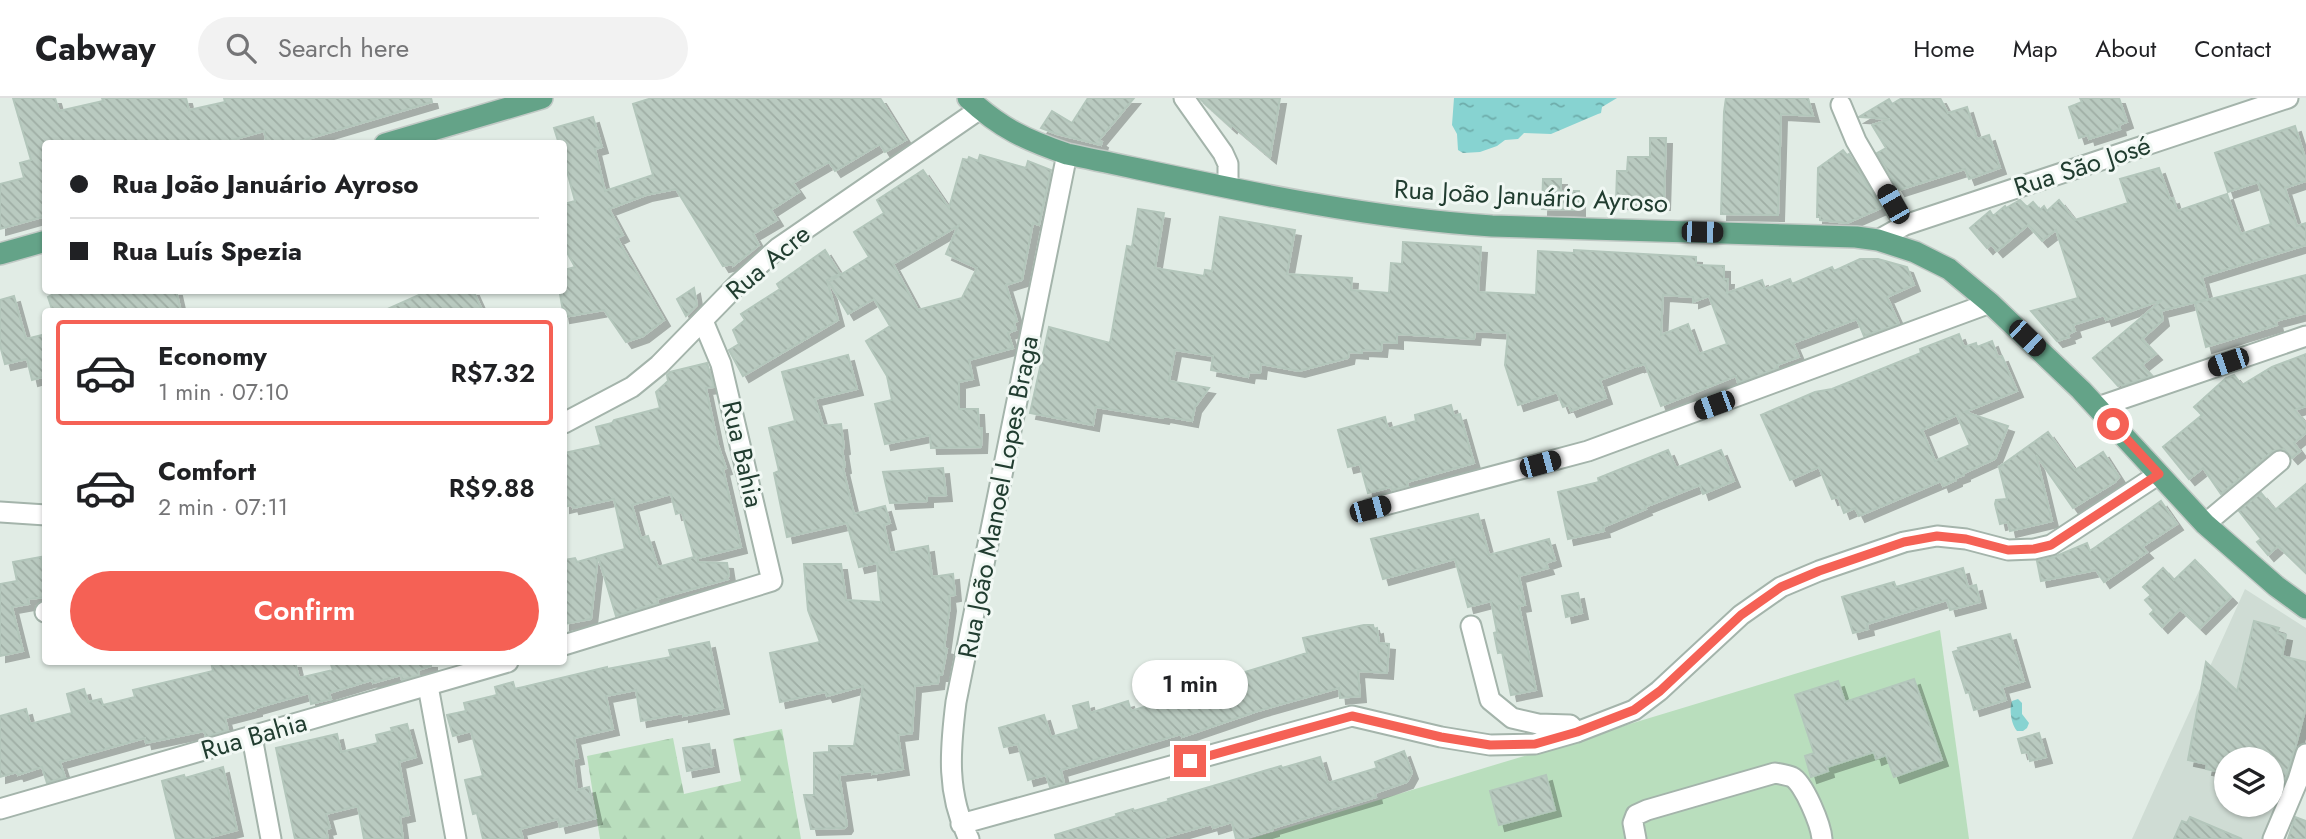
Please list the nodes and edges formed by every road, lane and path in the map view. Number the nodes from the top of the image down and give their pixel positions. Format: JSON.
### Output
{"nodes":[{"id":1,"x":542,"y":98,"type":"edge"},
{"id":2,"x":1184,"y":98,"type":"edge"},
{"id":3,"x":2288,"y":98,"type":"edge"},
{"id":4,"x":974,"y":103,"type":"edge"},
{"id":5,"x":1841,"y":105,"type":"dead end"},
{"id":6,"x":399,"y":140,"type":"edge"},
{"id":7,"x":1067,"y":154,"type":"junction"},
{"id":8,"x":1228,"y":187,"type":"junction"},
{"id":9,"x":1905,"y":225,"type":"junction"},
{"id":10,"x":1878,"y":240,"type":"junction"},
{"id":11,"x":42,"y":242,"type":"edge"},
{"id":12,"x":0,"y":254,"type":"edge"},
{"id":13,"x":1990,"y":303,"type":"junction"},
{"id":14,"x":703,"y":321,"type":"junction"},
{"id":15,"x":2306,"y":336,"type":"edge"},
{"id":16,"x":2098,"y":407,"type":"junction"},
{"id":17,"x":567,"y":421,"type":"edge"},
{"id":18,"x":2280,"y":461,"type":"dead end"},
{"id":19,"x":2159,"y":474,"type":"junction"},
{"id":20,"x":1370,"y":509,"type":"dead end"},
{"id":21,"x":0,"y":512,"type":"edge"},
{"id":22,"x":42,"y":515,"type":"edge"},
{"id":23,"x":2205,"y":524,"type":"junction"},
{"id":24,"x":2306,"y":608,"type":"edge"},
{"id":25,"x":1471,"y":626,"type":"dead end"},
{"id":26,"x":567,"y":644,"type":"edge"},
{"id":27,"x":498,"y":665,"type":"edge"},
{"id":28,"x":428,"y":686,"type":"junction"},
{"id":29,"x":1577,"y":732,"type":"junction"},
{"id":30,"x":252,"y":737,"type":"junction"},
{"id":31,"x":2306,"y":754,"type":"edge"},
{"id":32,"x":0,"y":809,"type":"edge"},
{"id":33,"x":965,"y":831,"type":"edge"},
{"id":34,"x":271,"y":839,"type":"edge"},
{"id":35,"x":456,"y":839,"type":"edge"},
{"id":36,"x":1636,"y":839,"type":"edge"},
{"id":37,"x":1822,"y":839,"type":"edge"},
{"id":38,"x":2273,"y":839,"type":"edge"}],
"edges":[{"from":1,"to":6,"type":"main road"},
{"from":2,"to":8,"type":"street"},
{"from":3,"to":9,"type":"street","name":"Rua São José"},
{"from":4,"to":7,"type":"main road","name":"Rua João Januário Ayroso"},
{"from":4,"to":14,"type":"street","name":"Rua Acre"},
{"from":5,"to":9,"type":"street"},
{"from":7,"to":8,"type":"main road","name":"Rua João Januário Ayroso"},
{"from":7,"to":33,"type":"street","name":"Rua João Manoel Lopes Braga"},
{"from":8,"to":10,"type":"main road","name":"Rua João Januário Ayroso"},
{"from":9,"to":10,"type":"street","name":"Rua São José"},
{"from":10,"to":13,"type":"main road","name":"Rua João Januário Ayroso"},
{"from":11,"to":12,"type":"main road"},
{"from":13,"to":16,"type":"main road","name":"Rua João Januário Ayroso"},
{"from":13,"to":20,"type":"street"},
{"from":14,"to":17,"type":"street","name":"Rua Acre"},
{"from":14,"to":26,"type":"street","name":"Rua Bahia"},
{"from":15,"to":16,"type":"street"},
{"from":16,"to":19,"type":"main road","name":"Rua João Januário Ayroso"},
{"from":18,"to":23,"type":"street"},
{"from":19,"to":23,"type":"main road","name":"Rua João Januário Ayroso"},
{"from":19,"to":29,"type":"street"},
{"from":21,"to":22,"type":"street"},
{"from":23,"to":24,"type":"main road","name":"Rua João Januário Ayroso"},
{"from":25,"to":29,"type":"street"},
{"from":27,"to":28,"type":"street","name":"Rua Bahia"},
{"from":28,"to":30,"type":"street","name":"Rua Bahia"},
{"from":28,"to":35,"type":"street"},
{"from":29,"to":33,"type":"street"},
{"from":30,"to":32,"type":"street","name":"Rua Bahia"},
{"from":30,"to":34,"type":"street"},
{"from":31,"to":38,"type":"street"},
{"from":36,"to":37,"type":"street"}]}
